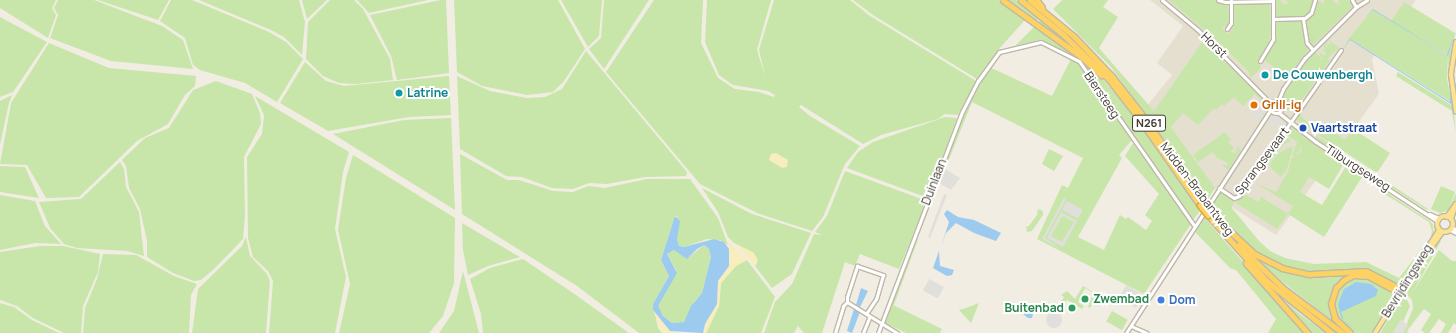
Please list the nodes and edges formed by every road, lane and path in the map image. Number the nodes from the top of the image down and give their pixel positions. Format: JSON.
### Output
{"nodes":[{"id":1,"x":1003,"y":0,"type":"edge"},
{"id":2,"x":1022,"y":0,"type":"edge"},
{"id":3,"x":1030,"y":0,"type":"edge"},
{"id":4,"x":1037,"y":0,"type":"edge"},
{"id":5,"x":1162,"y":0,"type":"edge"},
{"id":6,"x":1218,"y":0,"type":"edge"},
{"id":7,"x":1273,"y":0,"type":"edge"},
{"id":8,"x":1315,"y":0,"type":"edge"},
{"id":9,"x":1352,"y":0,"type":"edge"},
{"id":10,"x":1367,"y":0,"type":"edge"},
{"id":11,"x":1231,"y":1,"type":"edge"},
{"id":12,"x":1356,"y":6,"type":"junction"},
{"id":13,"x":1046,"y":12,"type":"junction"},
{"id":14,"x":1274,"y":19,"type":"junction"},
{"id":15,"x":1303,"y":19,"type":"junction"},
{"id":16,"x":1226,"y":29,"type":"dead end"},
{"id":17,"x":1456,"y":42,"type":"edge"},
{"id":18,"x":1014,"y":48,"type":"joint"},
{"id":19,"x":1313,"y":50,"type":"junction"},
{"id":20,"x":1340,"y":50,"type":"dead end"},
{"id":21,"x":1260,"y":61,"type":"dead end"},
{"id":22,"x":1115,"y":87,"type":"junction"},
{"id":23,"x":1278,"y":101,"type":"junction"},
{"id":24,"x":1272,"y":103,"type":"junction"},
{"id":25,"x":1271,"y":111,"type":"junction"},
{"id":26,"x":1280,"y":112,"type":"junction"},
{"id":27,"x":1456,"y":112,"type":"edge"},
{"id":28,"x":1290,"y":120,"type":"junction"},
{"id":29,"x":1219,"y":188,"type":"junction"},
{"id":30,"x":1202,"y":203,"type":"junction"},
{"id":31,"x":1456,"y":205,"type":"edge"},
{"id":32,"x":1209,"y":213,"type":"junction"},
{"id":33,"x":1216,"y":218,"type":"junction"},
{"id":34,"x":1449,"y":218,"type":"junction"},
{"id":35,"x":1438,"y":220,"type":"junction"},
{"id":36,"x":1194,"y":225,"type":"junction"},
{"id":37,"x":1451,"y":228,"type":"junction"},
{"id":38,"x":1440,"y":231,"type":"junction"},
{"id":39,"x":1456,"y":232,"type":"edge"},
{"id":40,"x":1244,"y":258,"type":"junction"},
{"id":41,"x":1405,"y":284,"type":"junction"},
{"id":42,"x":1400,"y":293,"type":"junction"},
{"id":43,"x":847,"y":302,"type":"junction"},
{"id":44,"x":866,"y":314,"type":"junction"},
{"id":45,"x":870,"y":316,"type":"junction"},
{"id":46,"x":881,"y":324,"type":"junction"},
{"id":47,"x":1131,"y":326,"type":"junction"},
{"id":48,"x":835,"y":333,"type":"edge"},
{"id":49,"x":863,"y":333,"type":"edge"},
{"id":50,"x":878,"y":333,"type":"edge"},
{"id":51,"x":897,"y":333,"type":"edge"},
{"id":52,"x":1126,"y":333,"type":"edge"},
{"id":53,"x":1147,"y":333,"type":"edge"},
{"id":54,"x":1308,"y":333,"type":"edge"},
{"id":55,"x":1332,"y":333,"type":"edge"},
{"id":56,"x":1343,"y":333,"type":"edge"},
{"id":57,"x":1350,"y":333,"type":"edge"},
{"id":58,"x":1374,"y":333,"type":"edge"},
{"id":59,"x":1378,"y":333,"type":"edge"}],
"edges":[{"from":1,"to":22,"type":"highway","number":"N261"},
{"from":2,"to":22,"type":"highway","name":"Midden-Brabantweg","number":"N261"},
{"from":3,"to":13,"type":"highway","name":"Midden-Brabantweg","number":"N261"},
{"from":4,"to":13,"type":"highway","number":"N261"},
{"from":5,"to":24,"type":"street","name":"Horst"},
{"from":6,"to":11,"type":"street"},
{"from":7,"to":11,"type":"street"},
{"from":7,"to":14,"type":"street"},
{"from":8,"to":15,"type":"street"},
{"from":9,"to":12,"type":"street"},
{"from":10,"to":12,"type":"street"},
{"from":11,"to":16,"type":"street"},
{"from":12,"to":19,"type":"street"},
{"from":13,"to":30,"type":"highway","name":"Midden-Brabantweg","number":"N261"},
{"from":14,"to":15,"type":"street"},
{"from":14,"to":21,"type":"street"},
{"from":15,"to":19,"type":"street"},
{"from":17,"to":27,"type":"main road"},
{"from":18,"to":36,"type":"street","name":"Biersteeg"},
{"from":18,"to":46,"type":"street","name":"Duinlaan"},
{"from":19,"to":23,"type":"street"},
{"from":20,"to":28,"type":"street","name":"Sprangsevaart"},
{"from":22,"to":30,"type":"highway","name":"Midden-Brabantweg","number":"N261"},
{"from":23,"to":24,"type":"street"},
{"from":23,"to":26,"type":"street"},
{"from":24,"to":25,"type":"street"},
{"from":25,"to":26,"type":"street"},
{"from":25,"to":29,"type":"street"},
{"from":26,"to":28,"type":"street","name":"Tilburgseweg"},
{"from":28,"to":29,"type":"street","name":"Sprangsevaart"},
{"from":28,"to":35,"type":"street","name":"Tilburgseweg"},
{"from":29,"to":36,"type":"street"},
{"from":30,"to":32,"type":"highway","name":"Midden-Brabantweg","number":"N261","bridge":true},
{"from":31,"to":34,"type":"main road"},
{"from":32,"to":33,"type":"highway","name":"Midden-Brabantweg","number":"N261"},
{"from":32,"to":40,"type":"highway","name":"Midden-Brabantweg","number":"N261"},
{"from":33,"to":41,"type":"highway","number":"N261"},
{"from":33,"to":56,"type":"highway","name":"Midden-Brabantweg","number":"N261"},
{"from":34,"to":35,"type":"main road"},
{"from":34,"to":37,"type":"main road"},
{"from":35,"to":38,"type":"main road"},
{"from":36,"to":47,"type":"street"},
{"from":37,"to":38,"type":"main road"},
{"from":37,"to":39,"type":"street"},
{"from":38,"to":41,"type":"main road","name":"Bevrijdingsweg"},
{"from":38,"to":59,"type":"main road","name":"Bevrijdingsweg"},
{"from":40,"to":54,"type":"highway","number":"N261"},
{"from":40,"to":55,"type":"highway","name":"Midden-Brabantweg","number":"N261"},
{"from":41,"to":42,"type":"main road","name":"Bevrijdingsweg"},
{"from":42,"to":57,"type":"highway"},
{"from":42,"to":58,"type":"main road","name":"Bevrijdingsweg"},
{"from":43,"to":44,"type":"street"},
{"from":43,"to":44,"type":"street"},
{"from":43,"to":48,"type":"street"},
{"from":44,"to":45,"type":"street"},
{"from":45,"to":46,"type":"street"},
{"from":45,"to":49,"type":"street"},
{"from":46,"to":50,"type":"street","name":"Duinlaan"},
{"from":46,"to":51,"type":"street"},
{"from":47,"to":52,"type":"street"},
{"from":47,"to":53,"type":"street"}]}
